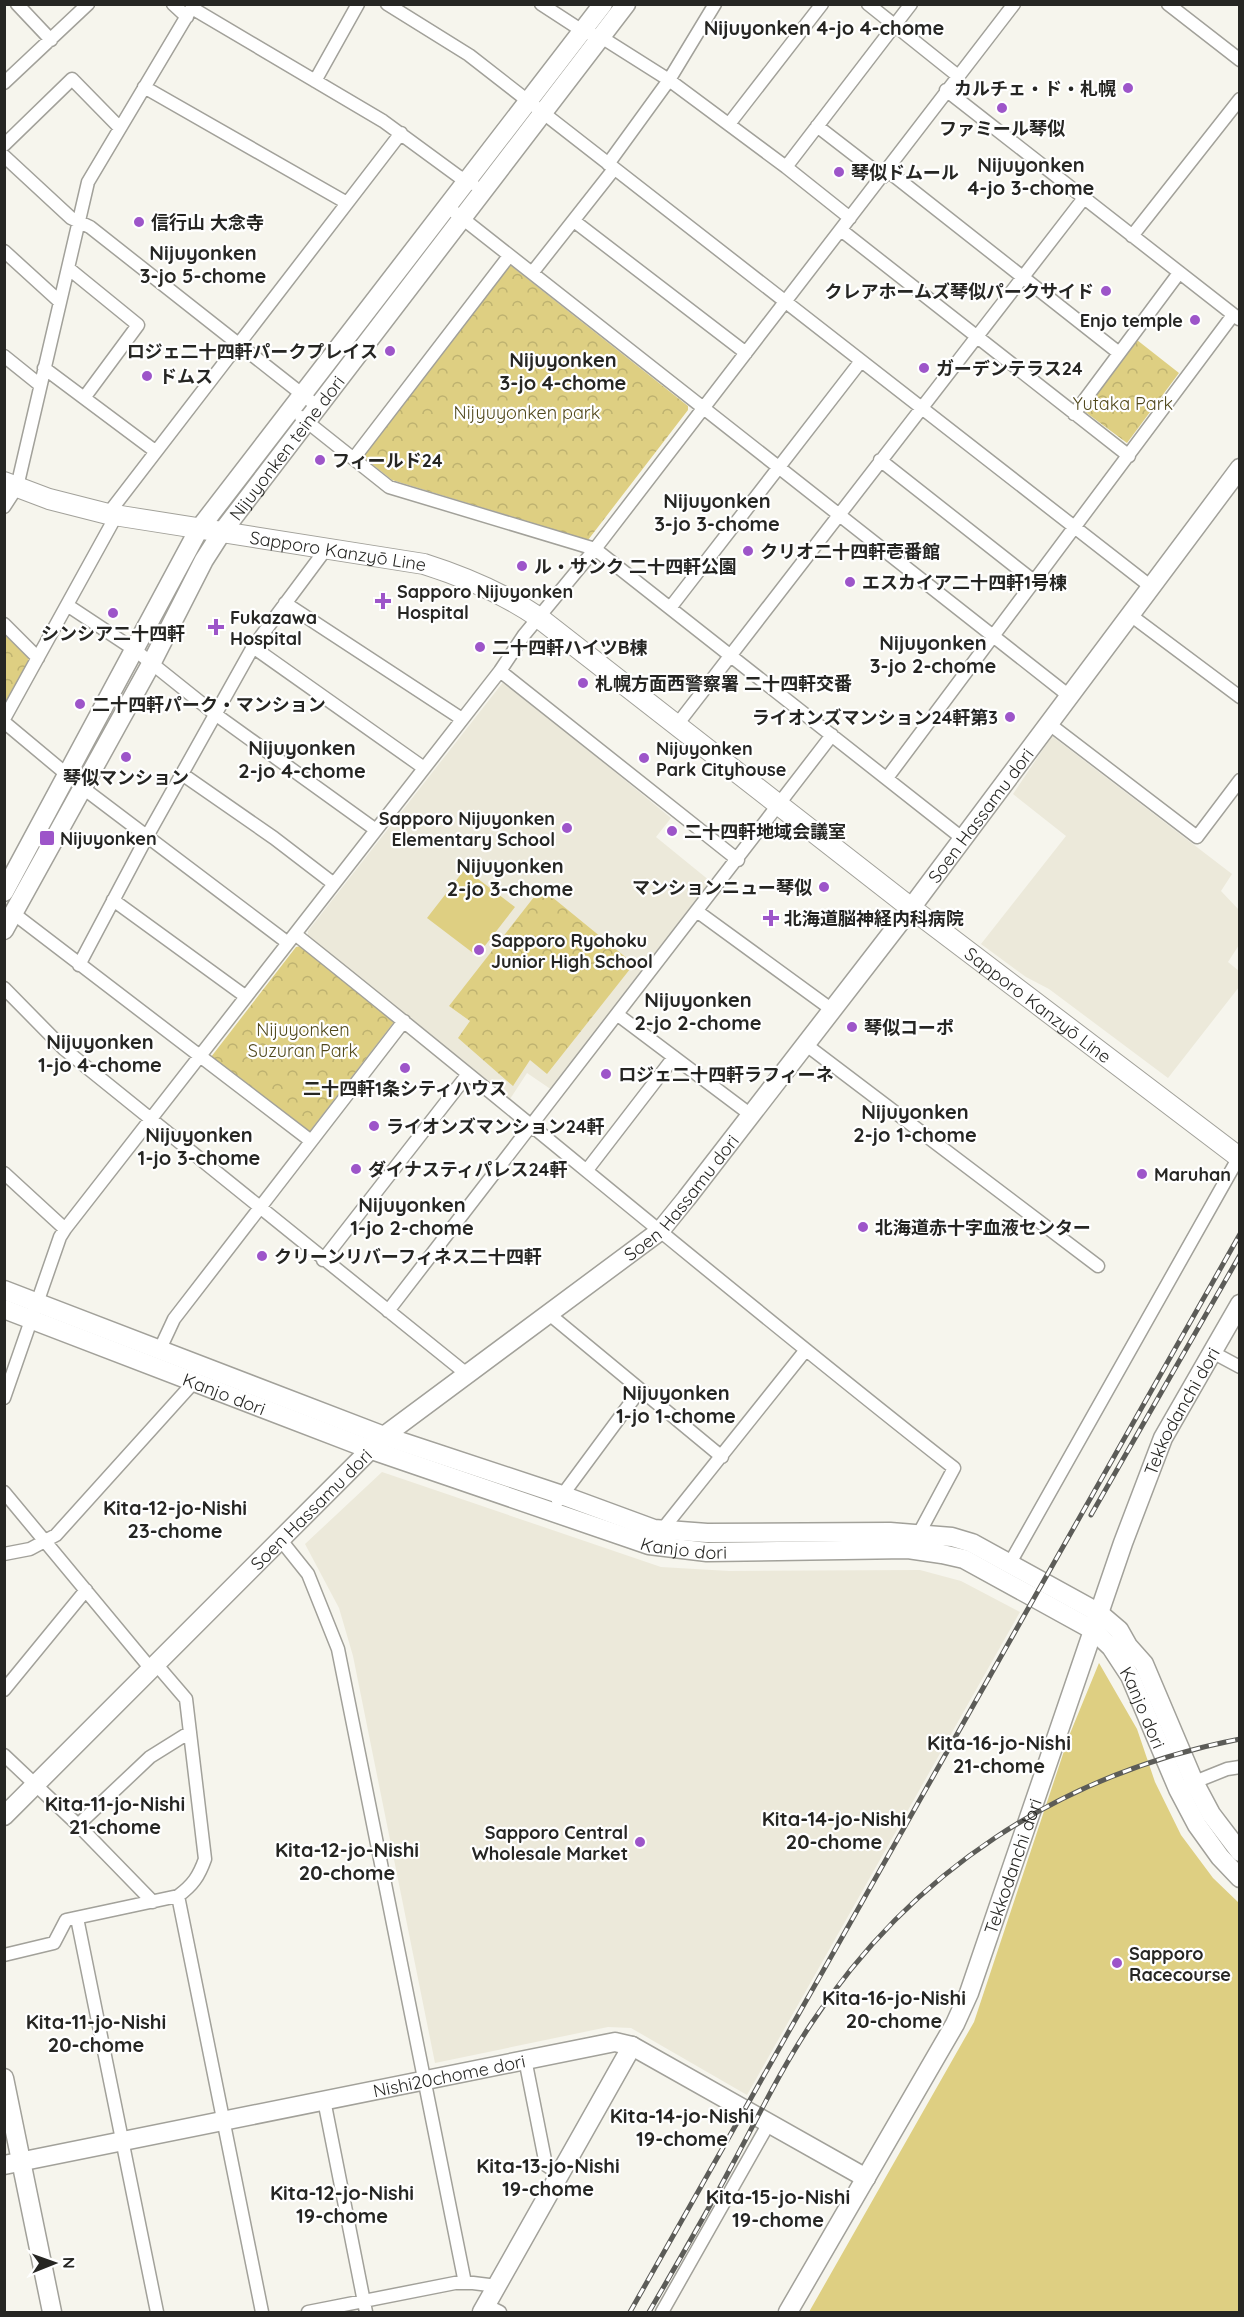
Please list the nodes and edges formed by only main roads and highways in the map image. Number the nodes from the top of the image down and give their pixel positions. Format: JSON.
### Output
{"nodes":[{"id":1,"x":11,"y":485,"type":"edge"},
{"id":2,"x":1239,"y":1157,"type":"edge"}],
"edges":[{"from":1,"to":2,"type":"main road","name":"Sapporo Kanzyō Line"}]}
